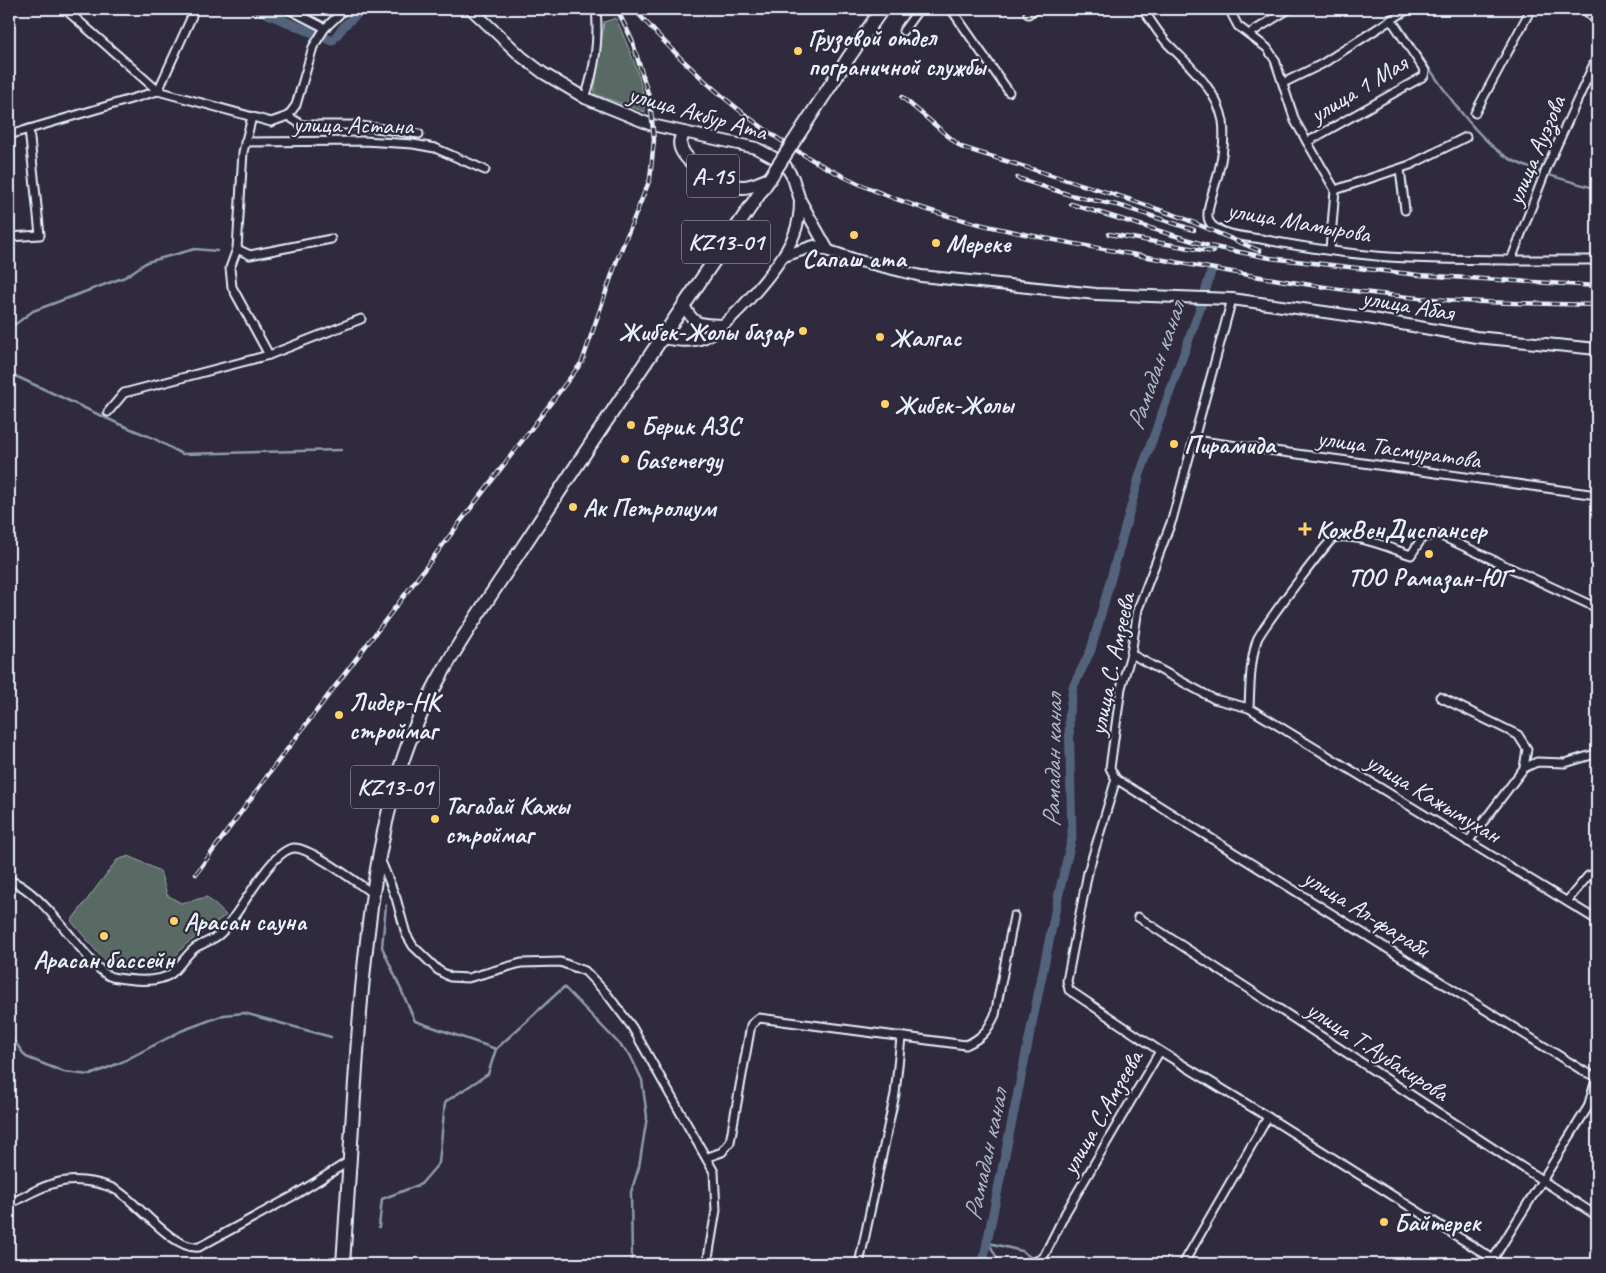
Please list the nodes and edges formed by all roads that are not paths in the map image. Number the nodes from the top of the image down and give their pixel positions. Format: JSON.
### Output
{"nodes":[{"id":1,"x":65,"y":9,"type":"edge"},
{"id":2,"x":288,"y":9,"type":"edge"},
{"id":3,"x":345,"y":9,"type":"edge"},
{"id":4,"x":471,"y":9,"type":"edge"},
{"id":5,"x":596,"y":9,"type":"edge"},
{"id":6,"x":882,"y":9,"type":"edge"},
{"id":7,"x":919,"y":9,"type":"edge"},
{"id":8,"x":951,"y":9,"type":"edge"},
{"id":9,"x":1036,"y":9,"type":"edge"},
{"id":10,"x":1142,"y":9,"type":"edge"},
{"id":11,"x":1229,"y":9,"type":"edge"},
{"id":12,"x":1289,"y":9,"type":"edge"},
{"id":13,"x":1531,"y":9,"type":"edge"},
{"id":14,"x":1584,"y":9,"type":"edge"},
{"id":15,"x":1406,"y":10,"type":"edge"},
{"id":16,"x":1028,"y":14,"type":"dead end"},
{"id":17,"x":192,"y":16,"type":"dead end"},
{"id":18,"x":1392,"y":21,"type":"junction"},
{"id":19,"x":1597,"y":21,"type":"edge"},
{"id":20,"x":326,"y":28,"type":"junction"},
{"id":21,"x":903,"y":31,"type":"dead end"},
{"id":22,"x":1249,"y":34,"type":"junction"},
{"id":23,"x":1597,"y":57,"type":"edge"},
{"id":24,"x":1283,"y":83,"type":"junction"},
{"id":25,"x":158,"y":90,"type":"junction"},
{"id":26,"x":1009,"y":92,"type":"dead end"},
{"id":27,"x":585,"y":98,"type":"junction"},
{"id":28,"x":1475,"y":113,"type":"dead end"},
{"id":29,"x":288,"y":116,"type":"junction"},
{"id":30,"x":252,"y":117,"type":"junction"},
{"id":31,"x":29,"y":129,"type":"junction"},
{"id":32,"x":683,"y":133,"type":"junction"},
{"id":33,"x":419,"y":134,"type":"dead end"},
{"id":34,"x":9,"y":135,"type":"edge"},
{"id":35,"x":1466,"y":137,"type":"dead end"},
{"id":36,"x":245,"y":142,"type":"junction"},
{"id":37,"x":1307,"y":142,"type":"junction"},
{"id":38,"x":1400,"y":168,"type":"junction"},
{"id":39,"x":485,"y":170,"type":"dead end"},
{"id":40,"x":769,"y":178,"type":"junction"},
{"id":41,"x":1335,"y":190,"type":"junction"},
{"id":42,"x":800,"y":200,"type":"junction"},
{"id":43,"x":1405,"y":210,"type":"dead end"},
{"id":44,"x":9,"y":237,"type":"edge"},
{"id":45,"x":331,"y":239,"type":"dead end"},
{"id":46,"x":1330,"y":249,"type":"junction"},
{"id":47,"x":237,"y":250,"type":"junction"},
{"id":48,"x":828,"y":250,"type":"junction"},
{"id":49,"x":784,"y":256,"type":"junction"},
{"id":50,"x":1511,"y":260,"type":"junction"},
{"id":51,"x":1597,"y":260,"type":"edge"},
{"id":52,"x":1232,"y":299,"type":"junction"},
{"id":53,"x":684,"y":305,"type":"junction"},
{"id":54,"x":361,"y":319,"type":"dead end"},
{"id":55,"x":721,"y":325,"type":"junction"},
{"id":56,"x":661,"y":338,"type":"junction"},
{"id":57,"x":1597,"y":349,"type":"edge"},
{"id":58,"x":269,"y":355,"type":"junction"},
{"id":59,"x":108,"y":412,"type":"dead end"},
{"id":60,"x":1194,"y":440,"type":"junction"},
{"id":61,"x":1597,"y":495,"type":"edge"},
{"id":62,"x":1597,"y":608,"type":"edge"},
{"id":63,"x":1130,"y":654,"type":"junction"},
{"id":64,"x":1440,"y":697,"type":"dead end"},
{"id":65,"x":1249,"y":708,"type":"junction"},
{"id":66,"x":1597,"y":750,"type":"edge"},
{"id":67,"x":1524,"y":768,"type":"junction"},
{"id":68,"x":1116,"y":778,"type":"junction"},
{"id":69,"x":1468,"y":842,"type":"junction"},
{"id":70,"x":379,"y":857,"type":"junction"},
{"id":71,"x":1597,"y":873,"type":"edge"},
{"id":72,"x":9,"y":880,"type":"edge"},
{"id":73,"x":372,"y":893,"type":"junction"},
{"id":74,"x":1567,"y":901,"type":"junction"},
{"id":75,"x":1014,"y":916,"type":"dead end"},
{"id":76,"x":1138,"y":917,"type":"dead end"},
{"id":77,"x":1597,"y":920,"type":"edge"},
{"id":78,"x":1067,"y":981,"type":"joint"},
{"id":79,"x":901,"y":1038,"type":"junction"},
{"id":80,"x":1160,"y":1051,"type":"junction"},
{"id":81,"x":1597,"y":1077,"type":"edge"},
{"id":82,"x":1268,"y":1116,"type":"junction"},
{"id":83,"x":708,"y":1157,"type":"junction"},
{"id":84,"x":351,"y":1160,"type":"junction"},
{"id":85,"x":1543,"y":1181,"type":"junction"},
{"id":86,"x":9,"y":1204,"type":"edge"},
{"id":87,"x":1597,"y":1216,"type":"edge"},
{"id":88,"x":1492,"y":1262,"type":"edge"},
{"id":89,"x":343,"y":1264,"type":"edge"},
{"id":90,"x":707,"y":1264,"type":"edge"},
{"id":91,"x":859,"y":1264,"type":"edge"},
{"id":92,"x":1029,"y":1264,"type":"edge"},
{"id":93,"x":1183,"y":1264,"type":"edge"},
{"id":94,"x":1501,"y":1264,"type":"edge"}],
"edges":[{"from":1,"to":25,"type":"street"},
{"from":2,"to":20,"type":"street"},
{"from":3,"to":20,"type":"street","name":"улица Астана"},
{"from":4,"to":27,"type":"main road","name":"улица Акбур Ата"},
{"from":5,"to":27,"type":"street"},
{"from":6,"to":40,"type":"highway","number":"KZ13-01","bridge":true},
{"from":7,"to":21,"type":"street"},
{"from":8,"to":26,"type":"street"},
{"from":9,"to":16,"type":"street"},
{"from":10,"to":46,"type":"street","name":"улица Мамырова"},
{"from":11,"to":22,"type":"street","name":"улица 1 Мая"},
{"from":12,"to":22,"type":"street"},
{"from":13,"to":28,"type":"street"},
{"from":14,"to":19,"type":"street"},
{"from":15,"to":18,"type":"street"},
{"from":17,"to":25,"type":"street"},
{"from":18,"to":24,"type":"street","name":"улица 1 Мая"},
{"from":18,"to":37,"type":"street","name":"улица 1 Мая"},
{"from":20,"to":29,"type":"street","name":"улица Астана"},
{"from":22,"to":24,"type":"street","name":"улица 1 Мая"},
{"from":23,"to":50,"type":"street","name":"улица Ауэзова"},
{"from":24,"to":37,"type":"street","name":"улица 1 Мая"},
{"from":25,"to":30,"type":"street","name":"улица Астана"},
{"from":25,"to":31,"type":"street"},
{"from":27,"to":32,"type":"main road","name":"улица Акбур Ата"},
{"from":29,"to":30,"type":"street","name":"улица Астана"},
{"from":29,"to":33,"type":"street","name":"улица Астана"},
{"from":30,"to":36,"type":"street"},
{"from":31,"to":34,"type":"street"},
{"from":31,"to":44,"type":"street"},
{"from":32,"to":40,"type":"highway","number":"A-15"},
{"from":32,"to":42,"type":"main road","name":"улица Акбур Ата"},
{"from":35,"to":38,"type":"street"},
{"from":36,"to":39,"type":"street","name":"улица Астана"},
{"from":36,"to":47,"type":"street"},
{"from":37,"to":41,"type":"street","name":"улица 1 Мая"},
{"from":38,"to":41,"type":"street"},
{"from":38,"to":43,"type":"street"},
{"from":40,"to":53,"type":"highway","number":"KZ13-01"},
{"from":41,"to":46,"type":"street"},
{"from":42,"to":48,"type":"main road","name":"улица Акбур Ата"},
{"from":42,"to":49,"type":"main road"},
{"from":45,"to":47,"type":"street"},
{"from":46,"to":50,"type":"street","name":"улица Мамырова"},
{"from":47,"to":58,"type":"street"},
{"from":48,"to":49,"type":"main road","name":"улица Абая"},
{"from":48,"to":52,"type":"main road","name":"улица Абая"},
{"from":49,"to":55,"type":"main road"},
{"from":50,"to":51,"type":"street","name":"улица Мамырова"},
{"from":52,"to":57,"type":"main road","name":"улица Абая"},
{"from":52,"to":60,"type":"street","name":"улица С. Амзеева"},
{"from":53,"to":55,"type":"main road"},
{"from":53,"to":56,"type":"highway","number":"KZ13-01"},
{"from":54,"to":58,"type":"street"},
{"from":55,"to":56,"type":"main road"},
{"from":56,"to":70,"type":"highway","number":"KZ13-01"},
{"from":58,"to":59,"type":"street"},
{"from":60,"to":61,"type":"street","name":"улица Тасмуратова"},
{"from":60,"to":63,"type":"street","name":"улица С. Амзеева"},
{"from":62,"to":65,"type":"street"},
{"from":63,"to":65,"type":"street","name":"улица Кажымухан"},
{"from":63,"to":68,"type":"street","name":"улица С. Амзеева"},
{"from":64,"to":67,"type":"street"},
{"from":65,"to":69,"type":"street","name":"улица Кажымухан"},
{"from":66,"to":67,"type":"street"},
{"from":67,"to":69,"type":"street"},
{"from":68,"to":78,"type":"street","name":"улица С. Амзеева"},
{"from":68,"to":81,"type":"street","name":"улица Ал-фараби"},
{"from":69,"to":74,"type":"street","name":"улица Кажымухан"},
{"from":70,"to":73,"type":"highway","number":"KZ13-01"},
{"from":70,"to":83,"type":"street"},
{"from":71,"to":74,"type":"street"},
{"from":72,"to":73,"type":"street"},
{"from":73,"to":84,"type":"highway","number":"KZ13-01"},
{"from":74,"to":77,"type":"street","name":"улица Кажымухан"},
{"from":75,"to":79,"type":"street"},
{"from":76,"to":85,"type":"street","name":"улица Т.Аубакирова"},
{"from":78,"to":80,"type":"street","name":"улица С.Амзеева"},
{"from":79,"to":83,"type":"street"},
{"from":79,"to":91,"type":"street"},
{"from":80,"to":82,"type":"street"},
{"from":80,"to":92,"type":"street","name":"улица С.Амзеева"},
{"from":81,"to":85,"type":"street"},
{"from":82,"to":88,"type":"street"},
{"from":82,"to":93,"type":"street"},
{"from":83,"to":90,"type":"street"},
{"from":84,"to":86,"type":"street"},
{"from":84,"to":89,"type":"highway","number":"KZ13-01"},
{"from":85,"to":87,"type":"street","name":"улица Т.Аубакирова"},
{"from":85,"to":88,"type":"street"},
{"from":88,"to":94,"type":"street"}]}
